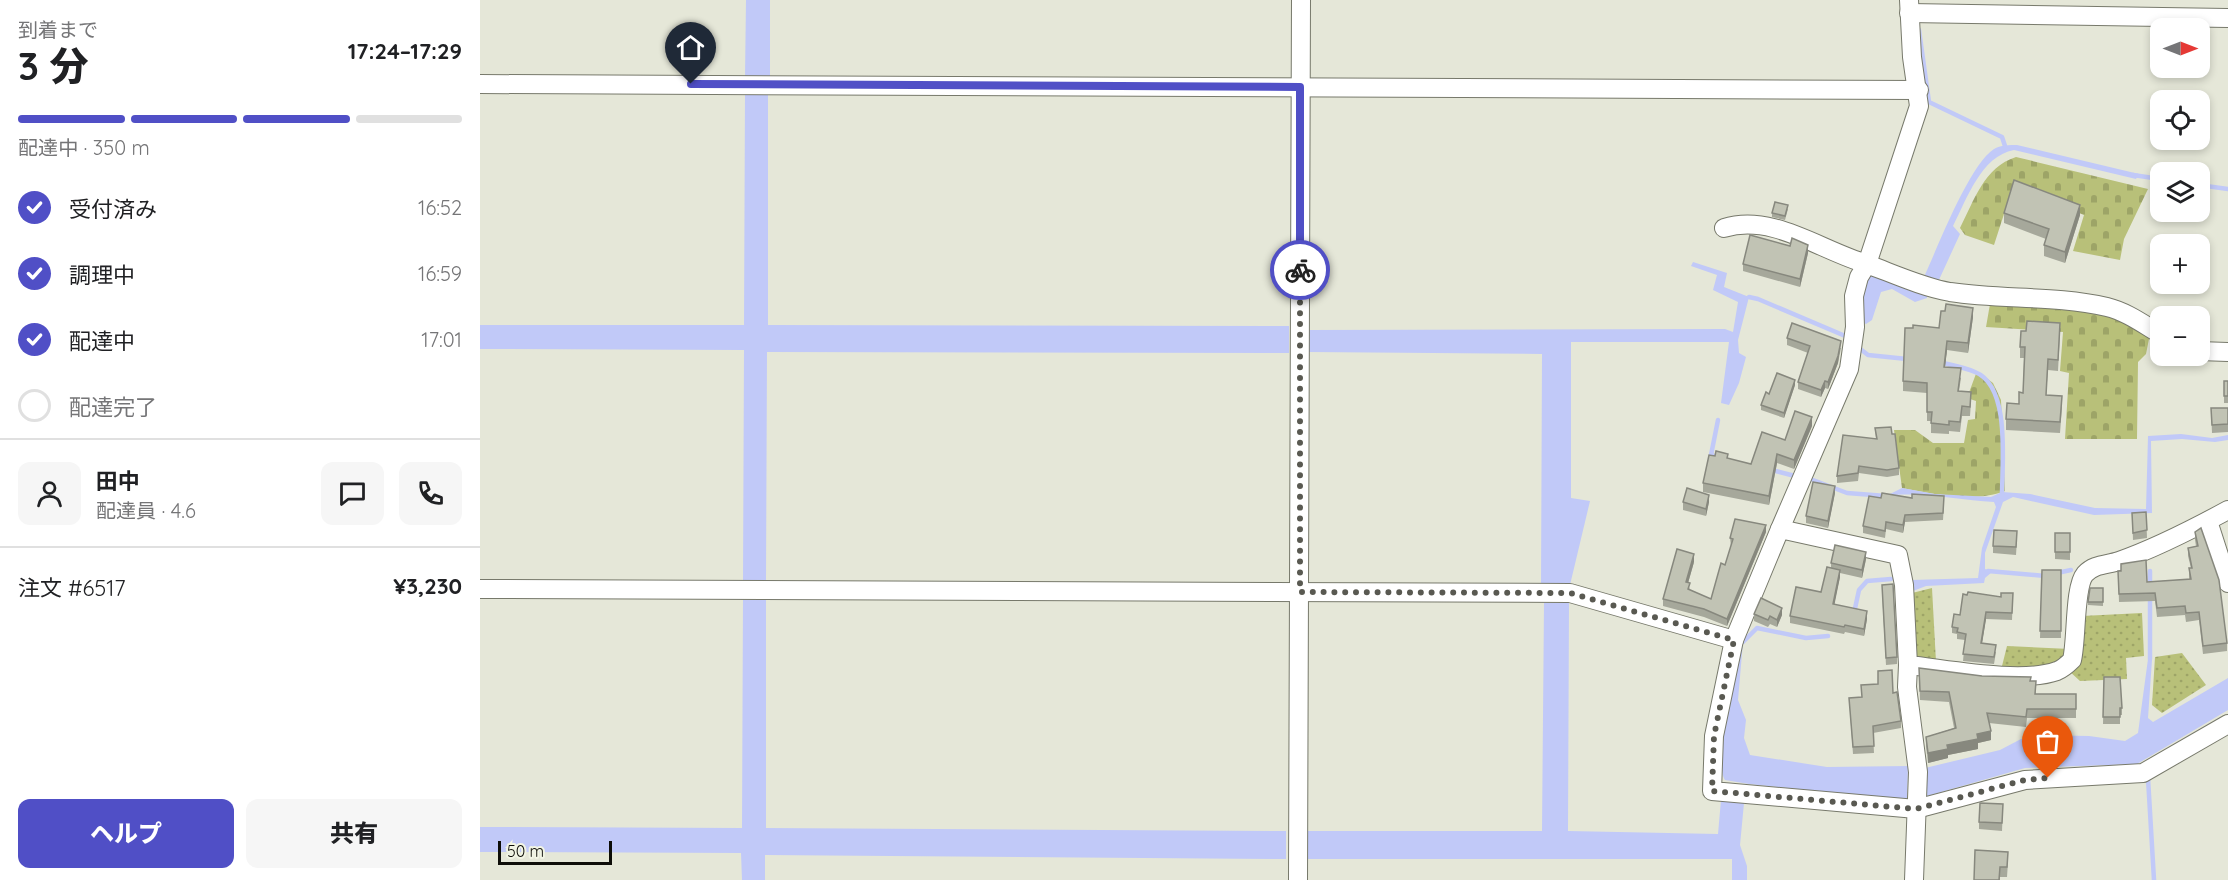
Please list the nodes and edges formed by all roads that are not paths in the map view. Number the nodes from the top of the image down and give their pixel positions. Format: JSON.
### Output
{"nodes":[{"id":1,"x":1301,"y":0,"type":"edge"},
{"id":2,"x":1909,"y":7,"type":"edge"},
{"id":3,"x":2228,"y":18,"type":"edge"},
{"id":4,"x":480,"y":84,"type":"edge"},
{"id":5,"x":1300,"y":87,"type":"junction"},
{"id":6,"x":1919,"y":90,"type":"junction"},
{"id":7,"x":1724,"y":228,"type":"dead end"},
{"id":8,"x":1867,"y":264,"type":"junction"},
{"id":9,"x":2150,"y":328,"type":"edge"},
{"id":10,"x":2210,"y":351,"type":"edge"},
{"id":11,"x":2228,"y":352,"type":"edge"},
{"id":12,"x":2228,"y":510,"type":"edge"},
{"id":13,"x":2208,"y":521,"type":"junction"},
{"id":14,"x":1780,"y":529,"type":"junction"},
{"id":15,"x":2228,"y":583,"type":"edge"},
{"id":16,"x":480,"y":589,"type":"edge"},
{"id":17,"x":1300,"y":592,"type":"junction"},
{"id":18,"x":1734,"y":640,"type":"junction"},
{"id":19,"x":1908,"y":665,"type":"junction"},
{"id":20,"x":2228,"y":723,"type":"edge"},
{"id":21,"x":1916,"y":809,"type":"junction"},
{"id":22,"x":1298,"y":880,"type":"edge"},
{"id":23,"x":1914,"y":880,"type":"edge"}],
"edges":[{"from":1,"to":5,"type":"street"},
{"from":2,"to":3,"type":"street"},
{"from":2,"to":6,"type":"street"},
{"from":4,"to":5,"type":"street"},
{"from":5,"to":6,"type":"street"},
{"from":5,"to":17,"type":"street"},
{"from":6,"to":8,"type":"street"},
{"from":7,"to":8,"type":"street"},
{"from":8,"to":9,"type":"street"},
{"from":8,"to":14,"type":"street"},
{"from":10,"to":11,"type":"street"},
{"from":12,"to":13,"type":"street"},
{"from":13,"to":15,"type":"street"},
{"from":13,"to":19,"type":"street"},
{"from":14,"to":18,"type":"street"},
{"from":14,"to":19,"type":"street"},
{"from":16,"to":17,"type":"street"},
{"from":17,"to":18,"type":"street"},
{"from":17,"to":22,"type":"street"},
{"from":18,"to":21,"type":"street"},
{"from":19,"to":21,"type":"street"},
{"from":20,"to":21,"type":"street"},
{"from":21,"to":23,"type":"street"}]}
